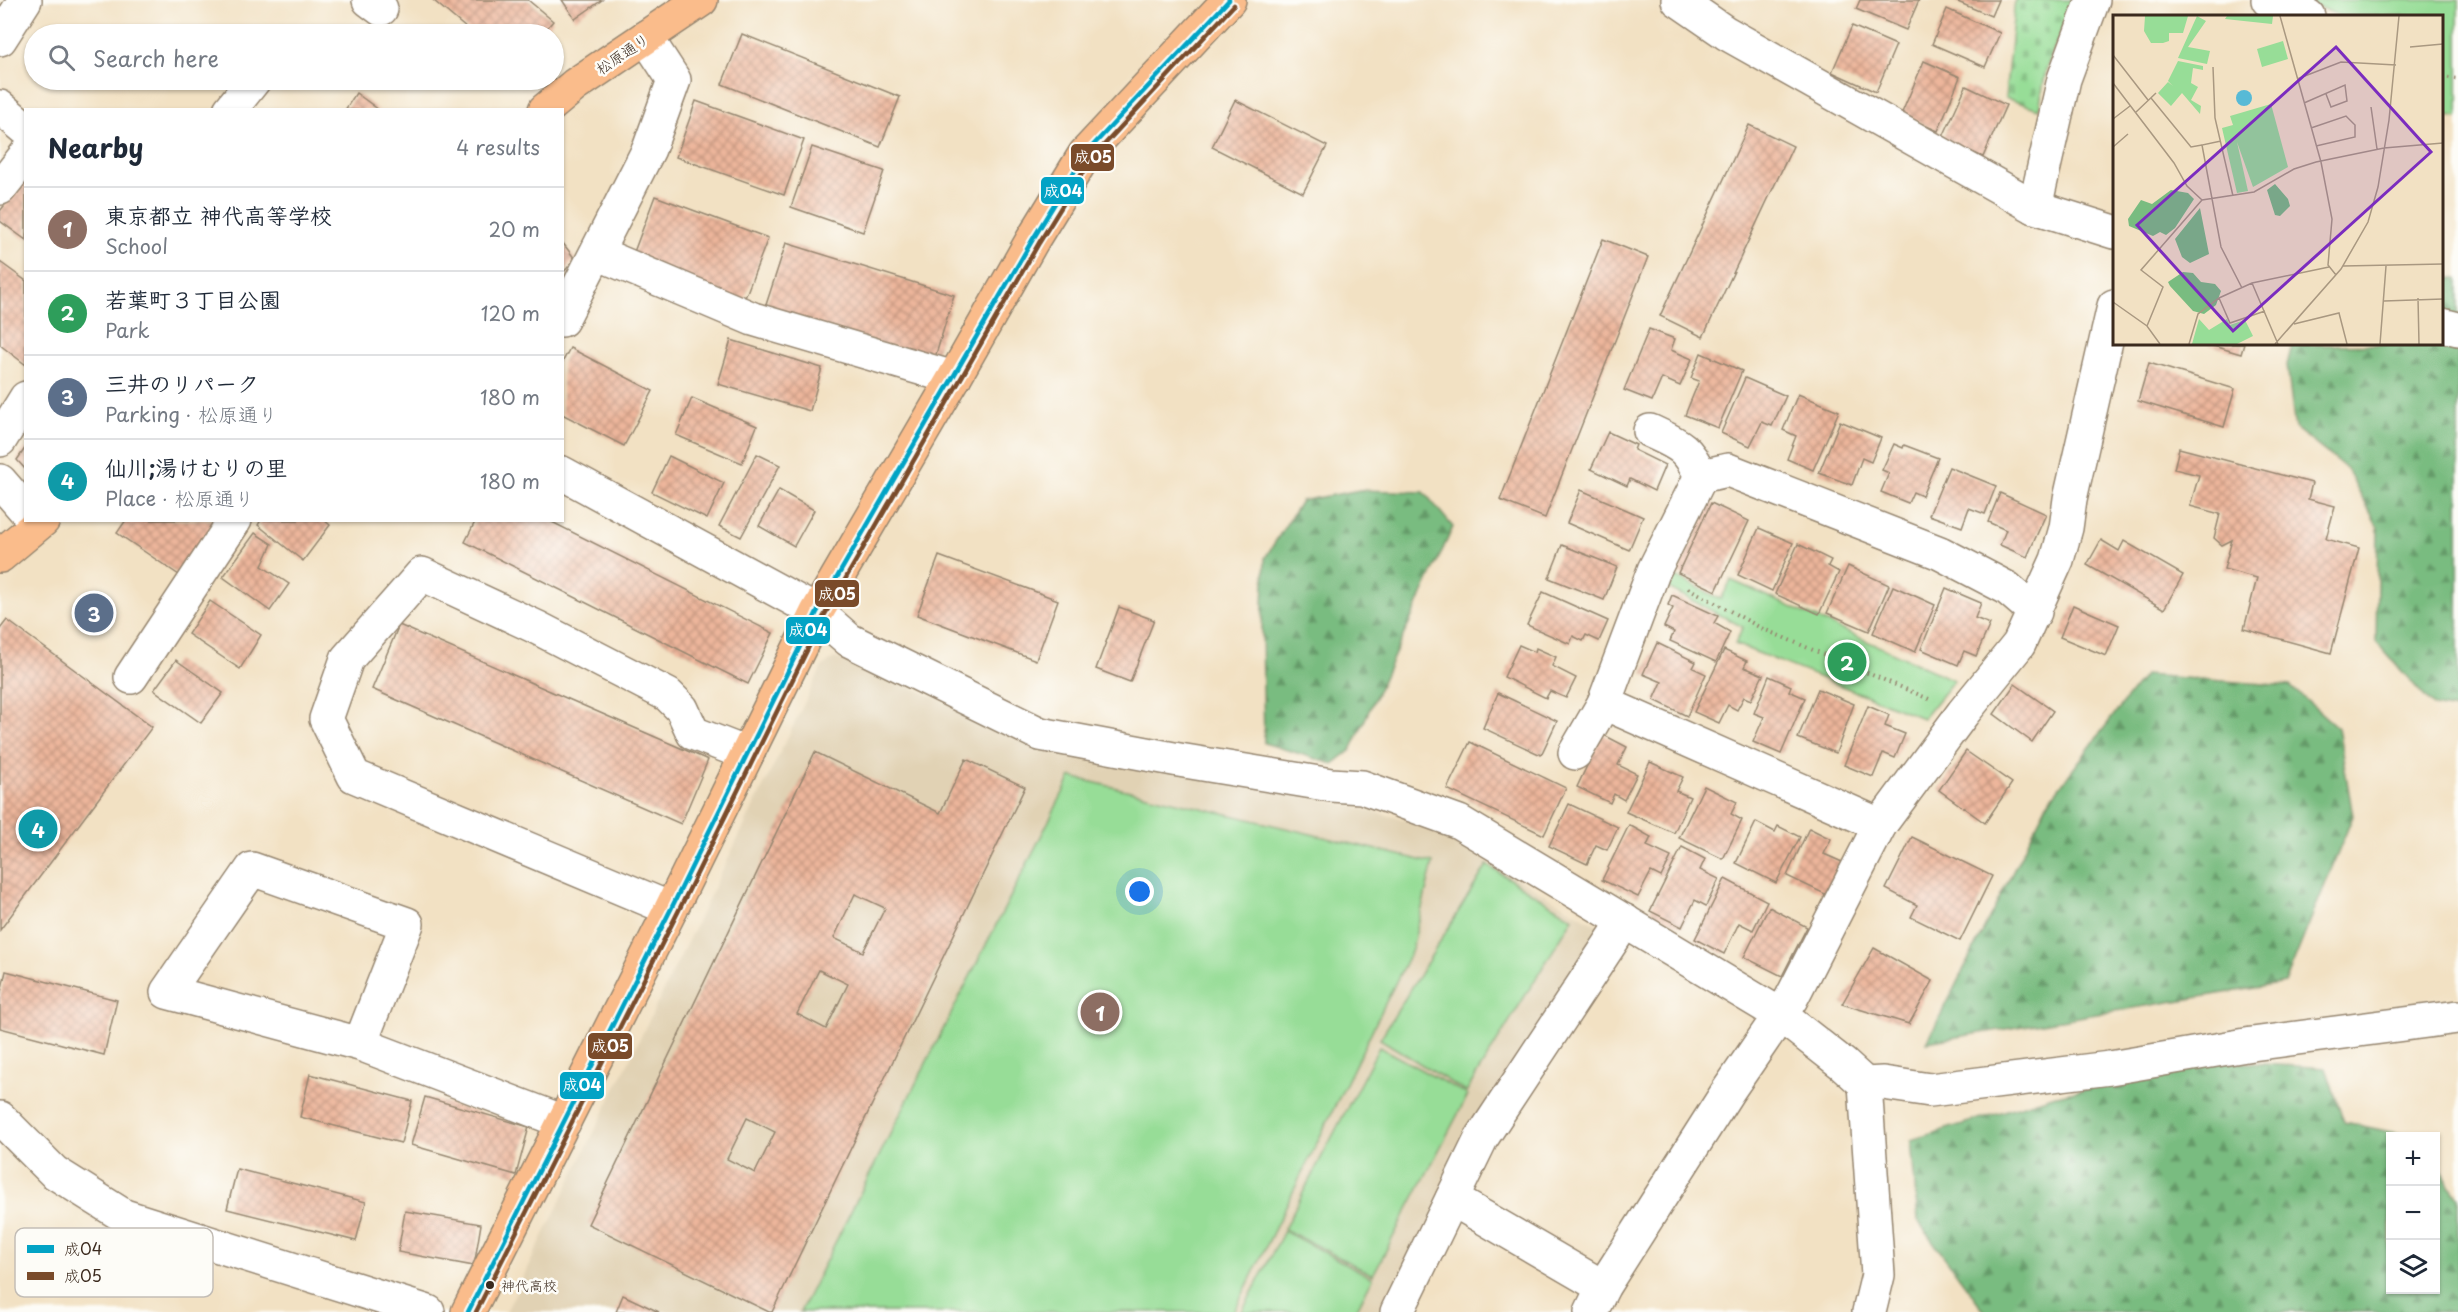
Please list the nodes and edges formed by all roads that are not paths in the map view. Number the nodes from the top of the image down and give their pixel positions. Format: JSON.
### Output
{"nodes":[{"id":1,"x":25,"y":0,"type":"edge"},
{"id":2,"x":701,"y":0,"type":"edge"},
{"id":3,"x":1229,"y":0,"type":"edge"},
{"id":4,"x":1678,"y":0,"type":"edge"},
{"id":5,"x":2093,"y":0,"type":"edge"},
{"id":6,"x":2268,"y":0,"type":"edge"},
{"id":7,"x":2306,"y":15,"type":"edge"},
{"id":8,"x":646,"y":38,"type":"junction"},
{"id":9,"x":0,"y":39,"type":"edge"},
{"id":10,"x":246,"y":90,"type":"edge"},
{"id":11,"x":0,"y":107,"type":"edge"},
{"id":12,"x":232,"y":108,"type":"edge"},
{"id":13,"x":547,"y":108,"type":"edge"},
{"id":14,"x":24,"y":127,"type":"edge"},
{"id":15,"x":24,"y":157,"type":"edge"},
{"id":16,"x":0,"y":188,"type":"edge"},
{"id":17,"x":2035,"y":207,"type":"junction"},
{"id":18,"x":2113,"y":231,"type":"edge"},
{"id":19,"x":597,"y":253,"type":"junction"},
{"id":20,"x":2113,"y":315,"type":"edge"},
{"id":21,"x":564,"y":316,"type":"edge"},
{"id":22,"x":2443,"y":325,"type":"edge"},
{"id":23,"x":2458,"y":328,"type":"edge"},
{"id":24,"x":954,"y":378,"type":"junction"},
{"id":25,"x":24,"y":401,"type":"edge"},
{"id":26,"x":1650,"y":431,"type":"dead end"},
{"id":27,"x":0,"y":440,"type":"edge"},
{"id":28,"x":564,"y":474,"type":"edge"},
{"id":29,"x":1701,"y":476,"type":"junction"},
{"id":30,"x":0,"y":481,"type":"edge"},
{"id":31,"x":24,"y":507,"type":"edge"},
{"id":32,"x":32,"y":522,"type":"edge"},
{"id":33,"x":233,"y":522,"type":"edge"},
{"id":34,"x":0,"y":556,"type":"edge"},
{"id":35,"x":817,"y":612,"type":"junction"},
{"id":36,"x":2035,"y":612,"type":"junction"},
{"id":37,"x":131,"y":676,"type":"dead end"},
{"id":38,"x":1604,"y":704,"type":"junction"},
{"id":39,"x":1575,"y":753,"type":"dead end"},
{"id":40,"x":747,"y":754,"type":"junction"},
{"id":41,"x":1880,"y":825,"type":"junction"},
{"id":42,"x":671,"y":909,"type":"junction"},
{"id":43,"x":1625,"y":921,"type":"junction"},
{"id":44,"x":1779,"y":1014,"type":"junction"},
{"id":45,"x":2458,"y":1017,"type":"edge"},
{"id":46,"x":360,"y":1044,"type":"junction"},
{"id":47,"x":1864,"y":1084,"type":"junction"},
{"id":48,"x":0,"y":1118,"type":"edge"},
{"id":49,"x":564,"y":1122,"type":"junction"},
{"id":50,"x":1452,"y":1199,"type":"junction"},
{"id":51,"x":162,"y":1228,"type":"edge"},
{"id":52,"x":213,"y":1244,"type":"edge"},
{"id":53,"x":1597,"y":1299,"type":"edge"},
{"id":54,"x":428,"y":1312,"type":"edge"},
{"id":55,"x":468,"y":1312,"type":"edge"},
{"id":56,"x":1397,"y":1312,"type":"edge"},
{"id":57,"x":1869,"y":1312,"type":"edge"}],
"edges":[{"from":1,"to":9,"type":"street"},
{"from":2,"to":8,"type":"main road","name":"松原通り"},
{"from":3,"to":24,"type":"main road"},
{"from":4,"to":17,"type":"street"},
{"from":5,"to":17,"type":"street"},
{"from":6,"to":7,"type":"street"},
{"from":8,"to":13,"type":"main road","name":"松原通り"},
{"from":8,"to":19,"type":"street"},
{"from":10,"to":12,"type":"street"},
{"from":11,"to":14,"type":"street"},
{"from":15,"to":16,"type":"street"},
{"from":17,"to":18,"type":"street"},
{"from":19,"to":21,"type":"street"},
{"from":19,"to":24,"type":"street"},
{"from":20,"to":36,"type":"street"},
{"from":22,"to":23,"type":"street"},
{"from":24,"to":35,"type":"main road"},
{"from":25,"to":27,"type":"street"},
{"from":26,"to":29,"type":"street"},
{"from":28,"to":35,"type":"street"},
{"from":29,"to":36,"type":"street"},
{"from":29,"to":38,"type":"street"},
{"from":30,"to":31,"type":"street"},
{"from":32,"to":34,"type":"main road"},
{"from":33,"to":37,"type":"street"},
{"from":35,"to":40,"type":"main road"},
{"from":35,"to":43,"type":"street"},
{"from":36,"to":41,"type":"street"},
{"from":38,"to":39,"type":"street"},
{"from":38,"to":41,"type":"street"},
{"from":40,"to":42,"type":"main road"},
{"from":40,"to":42,"type":"street"},
{"from":41,"to":44,"type":"street"},
{"from":42,"to":49,"type":"main road"},
{"from":43,"to":44,"type":"street"},
{"from":43,"to":50,"type":"street"},
{"from":44,"to":47,"type":"street"},
{"from":44,"to":53,"type":"street"},
{"from":45,"to":47,"type":"street"},
{"from":46,"to":46,"type":"street"},
{"from":46,"to":49,"type":"street"},
{"from":47,"to":57,"type":"street"},
{"from":48,"to":51,"type":"street"},
{"from":49,"to":55,"type":"main road"},
{"from":50,"to":53,"type":"street"},
{"from":50,"to":56,"type":"street"},
{"from":52,"to":54,"type":"street"}]}
